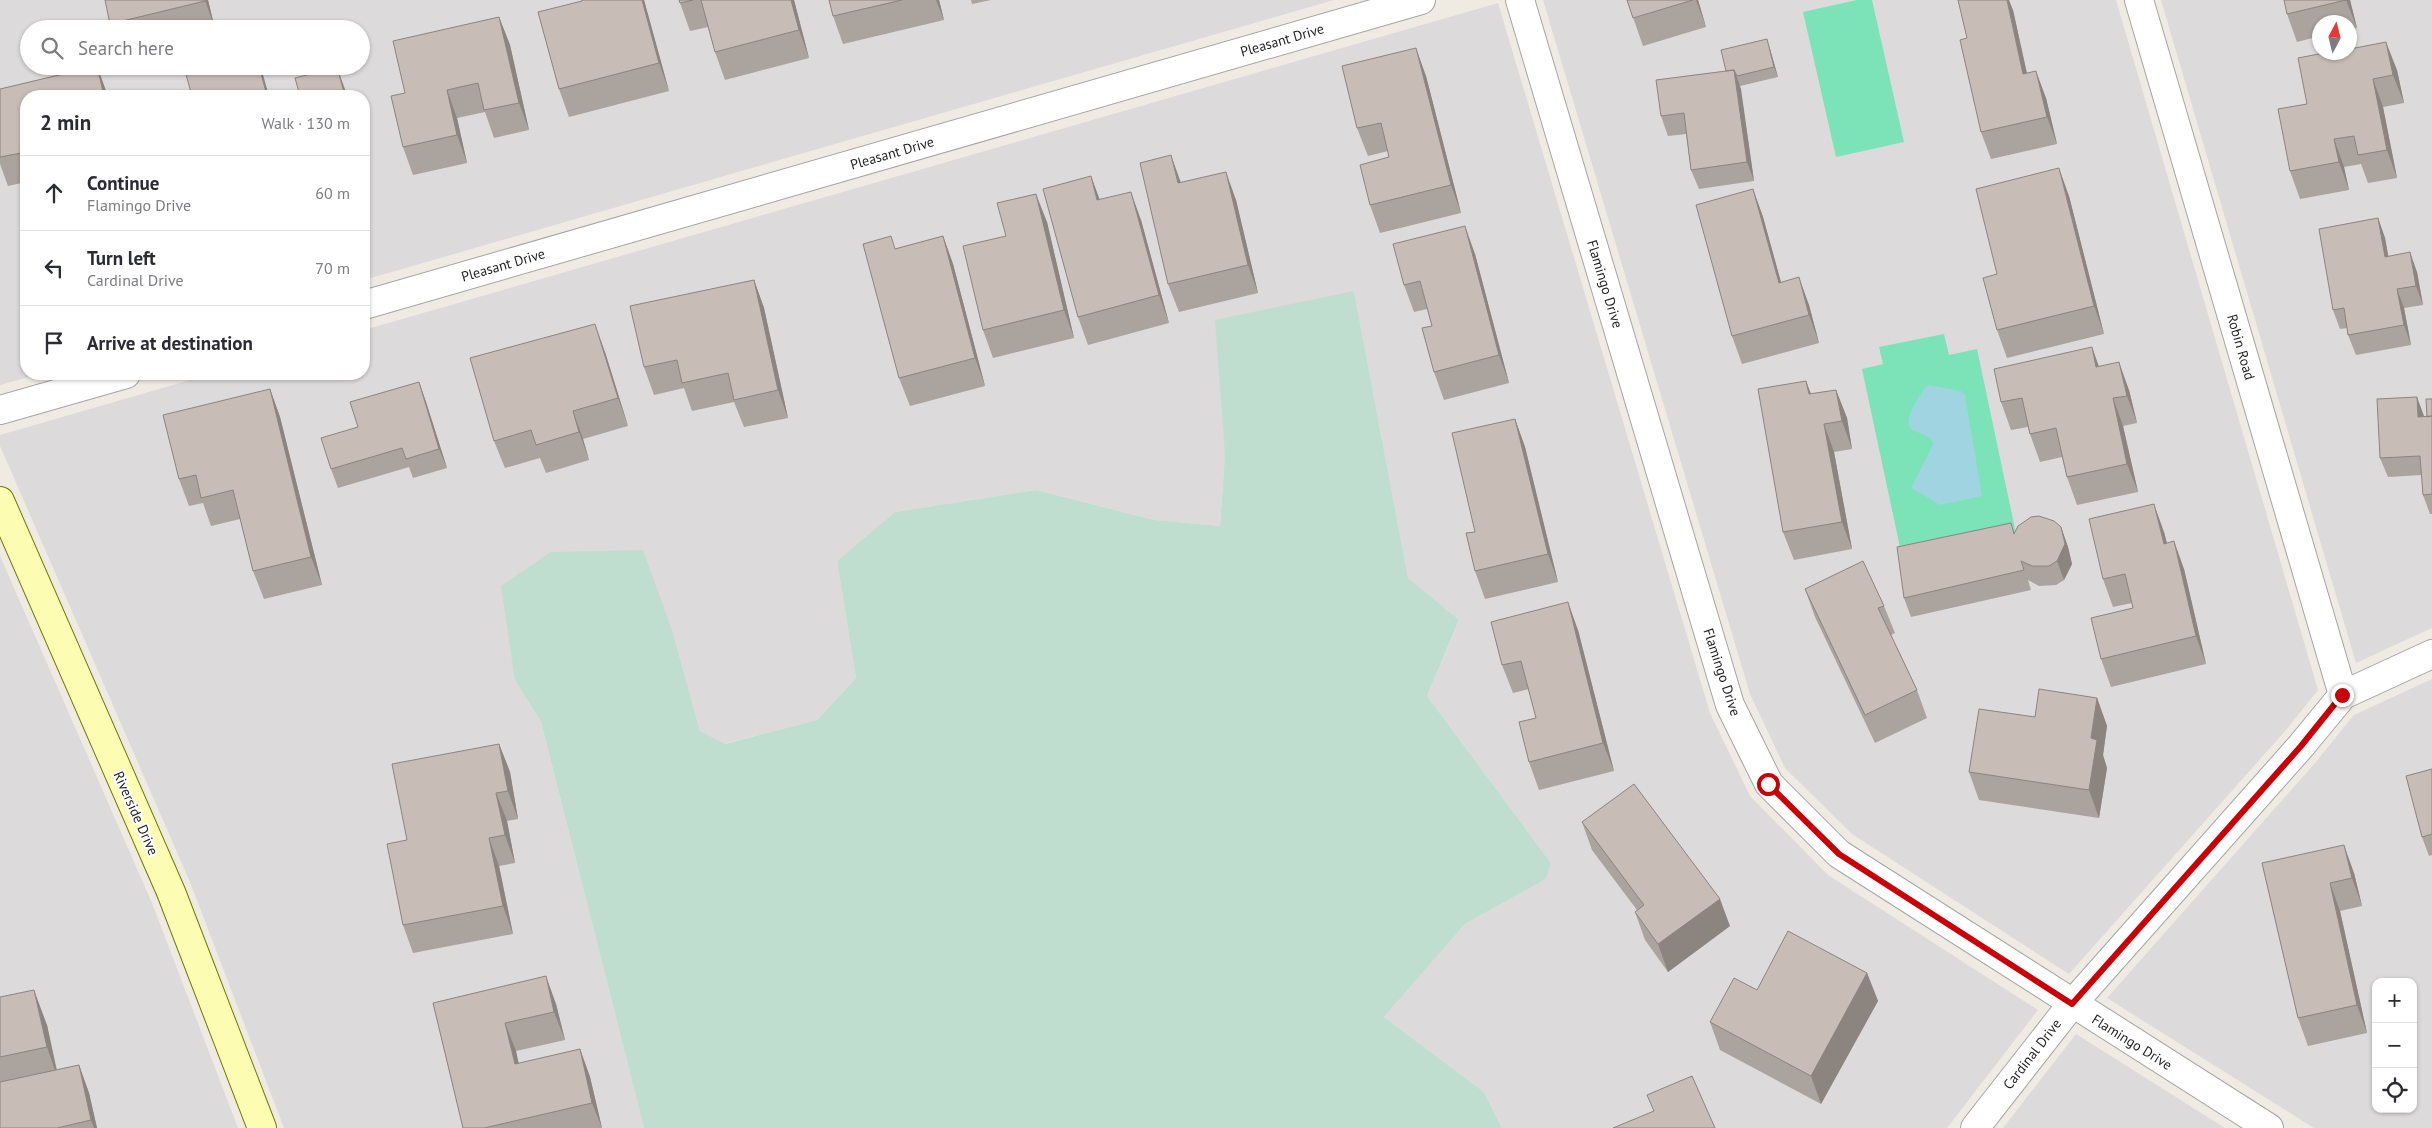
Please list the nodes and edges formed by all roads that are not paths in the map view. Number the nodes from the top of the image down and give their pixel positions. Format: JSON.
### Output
{"nodes":[{"id":1,"x":1421,"y":0,"type":"edge"},
{"id":2,"x":1520,"y":0,"type":"edge"},
{"id":3,"x":2139,"y":0,"type":"edge"},
{"id":4,"x":370,"y":303,"type":"edge"},
{"id":5,"x":105,"y":380,"type":"edge"},
{"id":6,"x":0,"y":410,"type":"edge"},
{"id":7,"x":0,"y":502,"type":"edge"},
{"id":8,"x":2432,"y":654,"type":"edge"},
{"id":9,"x":2342,"y":695,"type":"junction"},
{"id":10,"x":2072,"y":1004,"type":"junction"},
{"id":11,"x":262,"y":1128,"type":"edge"},
{"id":12,"x":1975,"y":1128,"type":"edge"},
{"id":13,"x":2269,"y":1128,"type":"edge"}],
"edges":[{"from":1,"to":4,"type":"street","name":"Pleasant Drive"},
{"from":2,"to":10,"type":"street","name":"Flamingo Drive"},
{"from":3,"to":9,"type":"street","name":"Robin Road"},
{"from":5,"to":6,"type":"street"},
{"from":7,"to":11,"type":"street","name":"Riverside Drive"},
{"from":8,"to":9,"type":"street","name":"Cardinal Drive"},
{"from":9,"to":10,"type":"street","name":"Cardinal Drive"},
{"from":10,"to":12,"type":"street","name":"Cardinal Drive"},
{"from":10,"to":13,"type":"street","name":"Flamingo Drive"}]}
